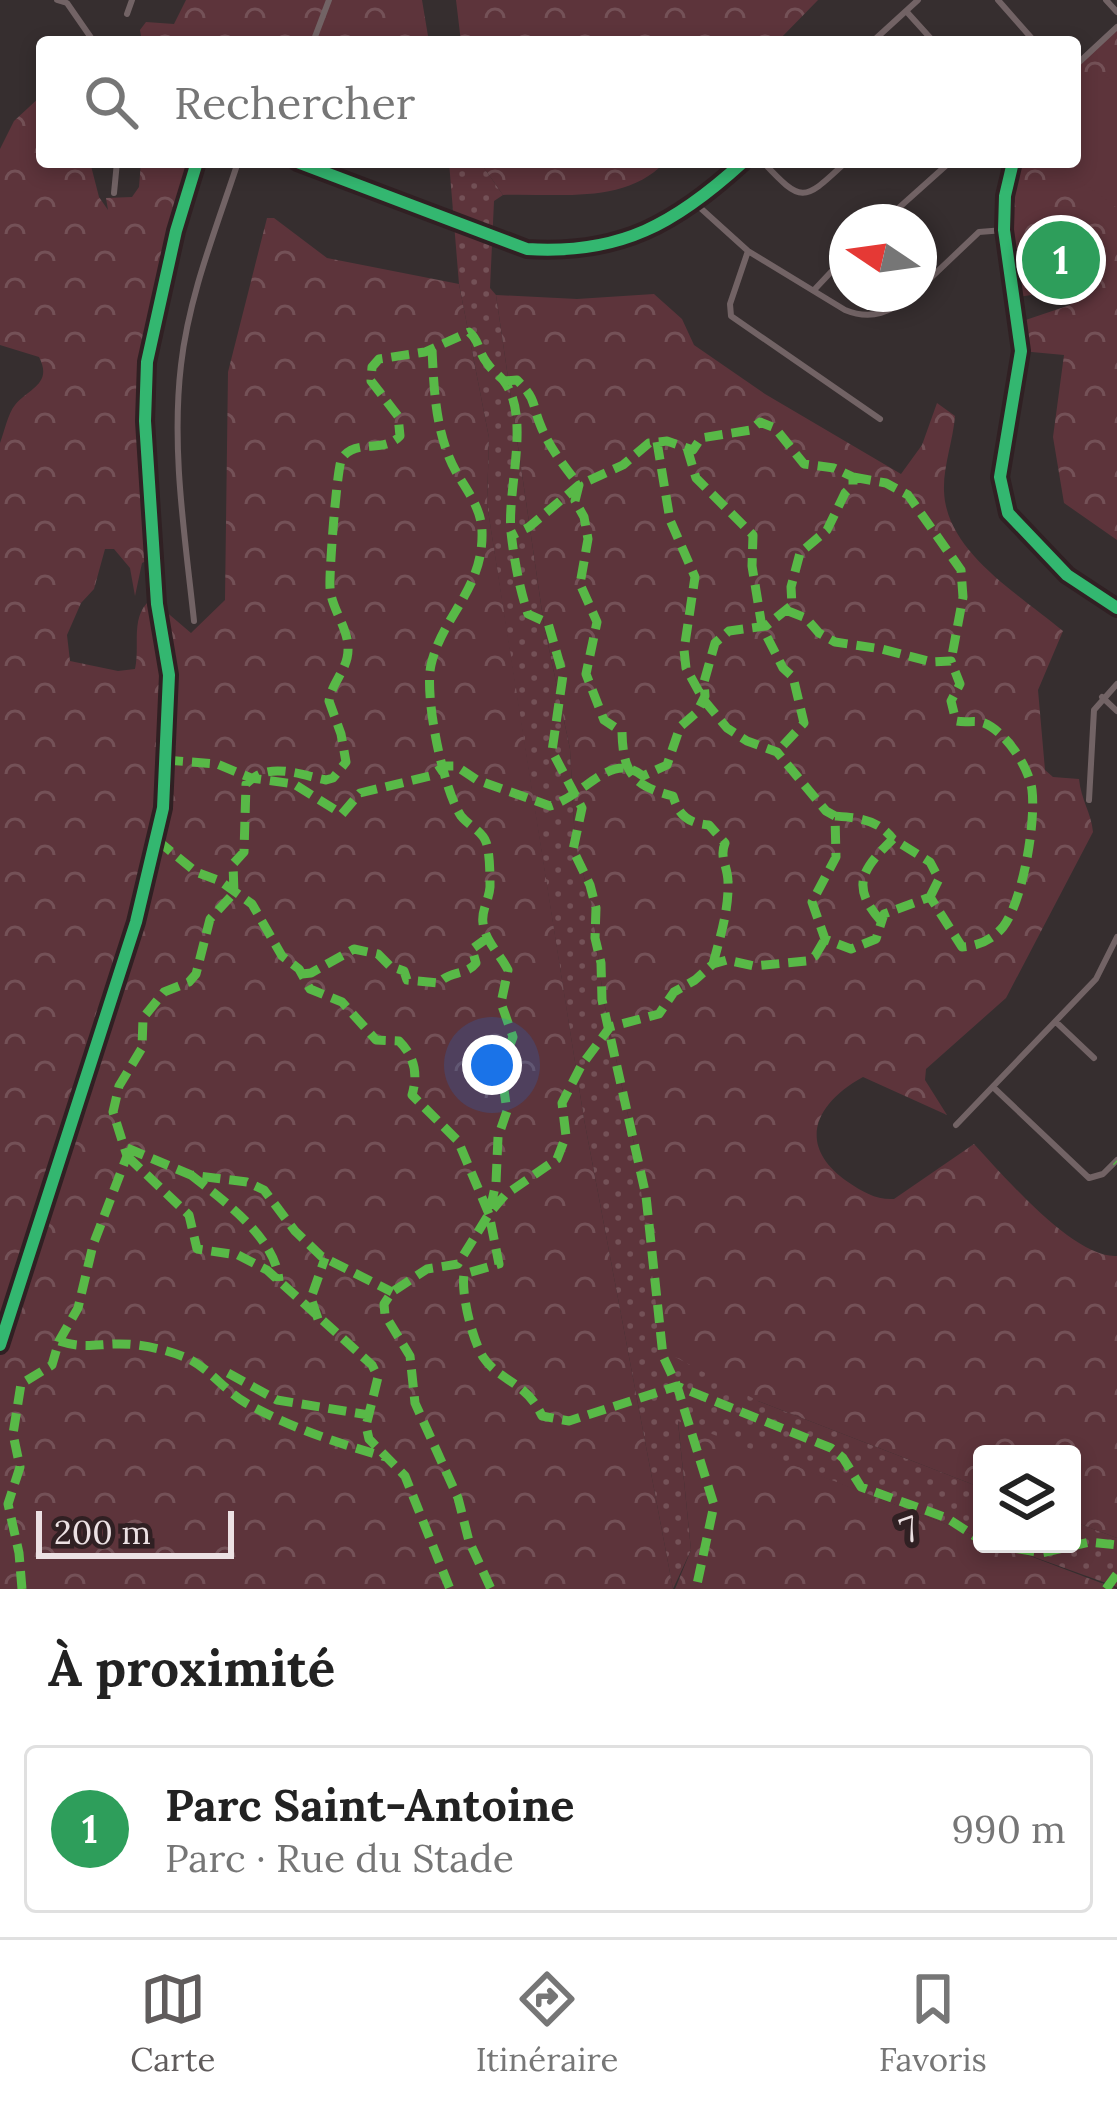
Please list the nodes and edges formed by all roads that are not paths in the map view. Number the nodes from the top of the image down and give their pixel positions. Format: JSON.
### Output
{"nodes":[{"id":1,"x":132,"y":0,"type":"edge"},
{"id":2,"x":329,"y":0,"type":"edge"},
{"id":3,"x":918,"y":0,"type":"edge"},
{"id":4,"x":998,"y":0,"type":"edge"},
{"id":5,"x":1106,"y":0,"type":"edge"},
{"id":6,"x":64,"y":1,"type":"edge"},
{"id":7,"x":906,"y":10,"type":"junction"},
{"id":8,"x":1117,"y":12,"type":"edge"},
{"id":9,"x":127,"y":14,"type":"dead end"},
{"id":10,"x":1117,"y":27,"type":"edge"},
{"id":11,"x":90,"y":36,"type":"edge"},
{"id":12,"x":315,"y":36,"type":"edge"},
{"id":13,"x":878,"y":36,"type":"edge"},
{"id":14,"x":929,"y":36,"type":"edge"},
{"id":15,"x":1030,"y":36,"type":"edge"},
{"id":16,"x":1081,"y":60,"type":"edge"},
{"id":17,"x":116,"y":168,"type":"edge"},
{"id":18,"x":236,"y":168,"type":"edge"},
{"id":19,"x":313,"y":168,"type":"edge"},
{"id":20,"x":736,"y":168,"type":"edge"},
{"id":21,"x":768,"y":168,"type":"edge"},
{"id":22,"x":840,"y":168,"type":"edge"},
{"id":23,"x":943,"y":168,"type":"edge"},
{"id":24,"x":1012,"y":168,"type":"edge"},
{"id":25,"x":114,"y":193,"type":"dead end"},
{"id":26,"x":696,"y":204,"type":"junction"},
{"id":27,"x":903,"y":204,"type":"edge"},
{"id":28,"x":1004,"y":230,"type":"junction"},
{"id":29,"x":748,"y":250,"type":"junction"},
{"id":30,"x":937,"y":271,"type":"edge"},
{"id":31,"x":829,"y":274,"type":"edge"},
{"id":32,"x":815,"y":289,"type":"junction"},
{"id":33,"x":829,"y":297,"type":"edge"},
{"id":34,"x":853,"y":312,"type":"edge"},
{"id":35,"x":884,"y":312,"type":"edge"},
{"id":36,"x":880,"y":419,"type":"dead end"},
{"id":37,"x":1117,"y":608,"type":"edge"},
{"id":38,"x":194,"y":621,"type":"dead end"},
{"id":39,"x":1117,"y":684,"type":"edge"},
{"id":40,"x":1102,"y":697,"type":"junction"},
{"id":41,"x":1117,"y":711,"type":"edge"},
{"id":42,"x":1089,"y":800,"type":"dead end"},
{"id":43,"x":1117,"y":937,"type":"edge"},
{"id":44,"x":1056,"y":1022,"type":"junction"},
{"id":45,"x":1094,"y":1058,"type":"dead end"},
{"id":46,"x":993,"y":1087,"type":"junction"},
{"id":47,"x":956,"y":1125,"type":"dead end"},
{"id":48,"x":1117,"y":1160,"type":"edge"}],
"edges":[{"from":1,"to":9,"type":"street"},
{"from":2,"to":12,"type":"street"},
{"from":3,"to":7,"type":"street"},
{"from":4,"to":15,"type":"street"},
{"from":5,"to":8,"type":"street"},
{"from":6,"to":11,"type":"street"},
{"from":7,"to":13,"type":"street"},
{"from":7,"to":14,"type":"street"},
{"from":10,"to":16,"type":"street"},
{"from":17,"to":25,"type":"street"},
{"from":18,"to":38,"type":"street"},
{"from":19,"to":26,"type":"street"},
{"from":20,"to":26,"type":"street"},
{"from":21,"to":22,"type":"street"},
{"from":23,"to":27,"type":"street"},
{"from":24,"to":28,"type":"street"},
{"from":26,"to":29,"type":"street"},
{"from":28,"to":30,"type":"street"},
{"from":28,"to":37,"type":"street"},
{"from":29,"to":32,"type":"street"},
{"from":29,"to":36,"type":"street"},
{"from":31,"to":32,"type":"street"},
{"from":32,"to":33,"type":"street"},
{"from":34,"to":35,"type":"street"},
{"from":39,"to":40,"type":"street"},
{"from":40,"to":41,"type":"street"},
{"from":40,"to":42,"type":"street"},
{"from":43,"to":44,"type":"street"},
{"from":44,"to":45,"type":"street"},
{"from":44,"to":46,"type":"street"},
{"from":46,"to":47,"type":"street"},
{"from":46,"to":48,"type":"street"}]}
